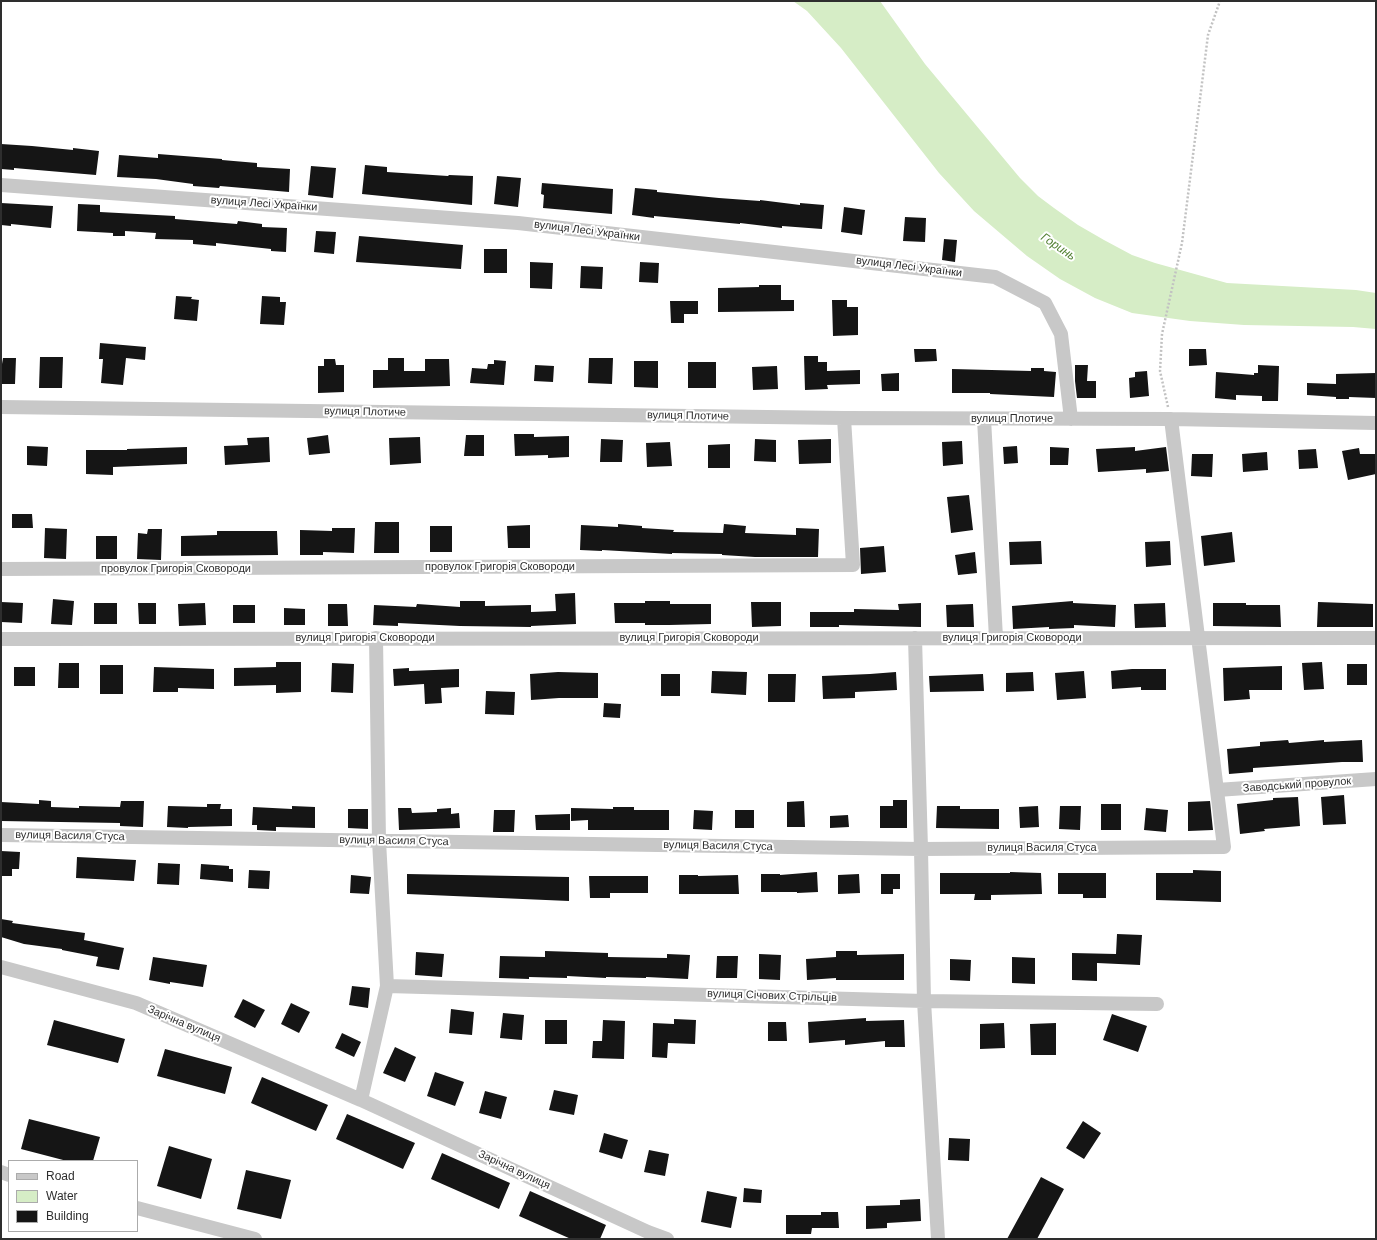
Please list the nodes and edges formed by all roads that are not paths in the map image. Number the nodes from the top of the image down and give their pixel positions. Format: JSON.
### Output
{"nodes":[{"id":1,"x":1,"y":185,"type":"edge"},
{"id":2,"x":1,"y":407,"type":"edge"},
{"id":3,"x":844,"y":418,"type":"junction"},
{"id":4,"x":984,"y":419,"type":"junction"},
{"id":5,"x":1071,"y":419,"type":"junction"},
{"id":6,"x":1171,"y":419,"type":"junction"},
{"id":7,"x":1376,"y":423,"type":"edge"},
{"id":8,"x":1,"y":570,"type":"edge"},
{"id":9,"x":376,"y":638,"type":"junction"},
{"id":10,"x":915,"y":638,"type":"junction"},
{"id":11,"x":996,"y":638,"type":"junction"},
{"id":12,"x":1198,"y":638,"type":"junction"},
{"id":13,"x":1376,"y":638,"type":"edge"},
{"id":14,"x":1,"y":639,"type":"edge"},
{"id":15,"x":1376,"y":779,"type":"edge"},
{"id":16,"x":1217,"y":790,"type":"junction"},
{"id":17,"x":1,"y":835,"type":"edge"},
{"id":18,"x":379,"y":841,"type":"junction"},
{"id":19,"x":921,"y":850,"type":"junction"},
{"id":20,"x":1,"y":967,"type":"edge"},
{"id":21,"x":387,"y":986,"type":"junction"},
{"id":22,"x":924,"y":1001,"type":"junction"},
{"id":23,"x":1157,"y":1004,"type":"dead end"},
{"id":24,"x":361,"y":1100,"type":"junction"},
{"id":25,"x":138,"y":1208,"type":"edge"},
{"id":26,"x":647,"y":1236,"type":"edge"},
{"id":27,"x":255,"y":1239,"type":"edge"},
{"id":28,"x":667,"y":1239,"type":"edge"},
{"id":29,"x":938,"y":1239,"type":"edge"}],
"edges":[{"from":1,"to":5,"type":"street","name":"вулиця Лесі Українки"},
{"from":2,"to":3,"type":"street","name":"вулиця Плотиче"},
{"from":3,"to":4,"type":"street","name":"вулиця Плотиче"},
{"from":3,"to":8,"type":"street","name":"провулок Григорія Сковороди"},
{"from":4,"to":5,"type":"street","name":"вулиця Плотиче"},
{"from":4,"to":11,"type":"street"},
{"from":5,"to":6,"type":"street","name":"вулиця Плотиче"},
{"from":6,"to":7,"type":"street","name":"вулиця Плотиче"},
{"from":6,"to":12,"type":"street","name":"вулиця Василя Стуса"},
{"from":9,"to":10,"type":"street","name":"вулиця Григорія Сковороди"},
{"from":9,"to":14,"type":"street","name":"вулиця Григорія Сковороди"},
{"from":9,"to":18,"type":"street"},
{"from":10,"to":11,"type":"street","name":"вулиця Григорія Сковороди"},
{"from":10,"to":19,"type":"street"},
{"from":11,"to":12,"type":"street","name":"вулиця Григорія Сковороди"},
{"from":12,"to":13,"type":"street","name":"вулиця Григорія Сковороди"},
{"from":12,"to":16,"type":"street","name":"вулиця Василя Стуса"},
{"from":15,"to":16,"type":"street","name":"Заводський провулок"},
{"from":16,"to":19,"type":"street","name":"вулиця Василя Стуса"},
{"from":17,"to":18,"type":"street","name":"вулиця Василя Стуса"},
{"from":18,"to":19,"type":"street","name":"вулиця Василя Стуса"},
{"from":18,"to":21,"type":"street"},
{"from":19,"to":22,"type":"street"},
{"from":20,"to":24,"type":"street","name":"Зарічна вулиця"},
{"from":21,"to":22,"type":"street","name":"вулиця Січових Стрільців"},
{"from":21,"to":24,"type":"street"},
{"from":22,"to":23,"type":"street","name":"вулиця Січових Стрільців"},
{"from":22,"to":29,"type":"street"},
{"from":24,"to":26,"type":"street","name":"Зарічна вулиця"},
{"from":25,"to":27,"type":"street"},
{"from":26,"to":28,"type":"street","name":"Зарічна вулиця"}]}
